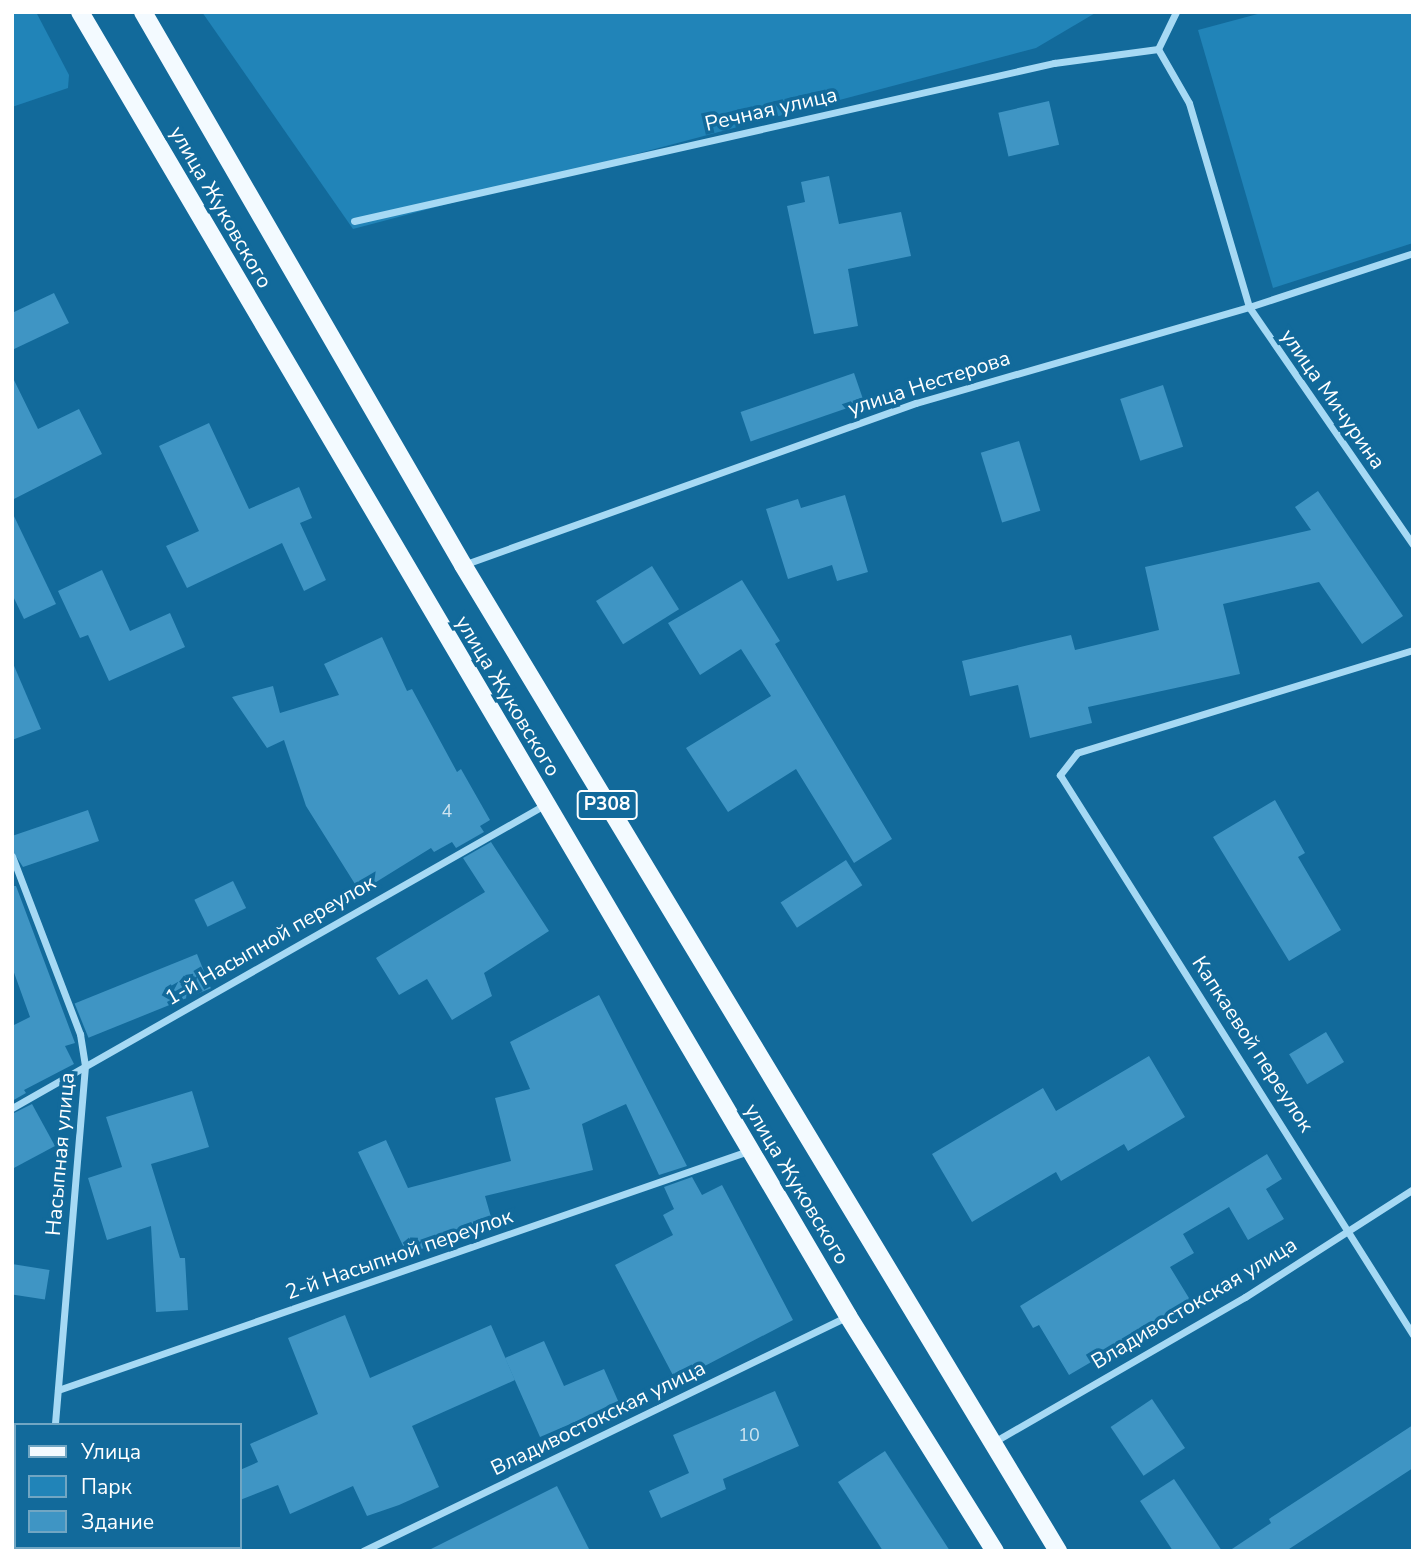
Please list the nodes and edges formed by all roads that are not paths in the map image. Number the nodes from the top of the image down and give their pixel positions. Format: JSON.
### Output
{"nodes":[{"id":1,"x":80,"y":12,"type":"edge"},
{"id":2,"x":144,"y":12,"type":"edge"},
{"id":3,"x":1176,"y":12,"type":"edge"},
{"id":4,"x":1158,"y":49,"type":"junction"},
{"id":5,"x":354,"y":221,"type":"dead end"},
{"id":6,"x":1413,"y":253,"type":"edge"},
{"id":7,"x":1249,"y":307,"type":"junction"},
{"id":8,"x":1413,"y":545,"type":"edge"},
{"id":9,"x":463,"y":565,"type":"junction"},
{"id":10,"x":1413,"y":650,"type":"edge"},
{"id":11,"x":546,"y":804,"type":"junction"},
{"id":12,"x":12,"y":856,"type":"edge"},
{"id":13,"x":85,"y":1066,"type":"junction"},
{"id":14,"x":12,"y":1108,"type":"edge"},
{"id":15,"x":750,"y":1150,"type":"junction"},
{"id":16,"x":1413,"y":1189,"type":"edge"},
{"id":17,"x":1349,"y":1227,"type":"junction"},
{"id":18,"x":848,"y":1316,"type":"junction"},
{"id":19,"x":1413,"y":1335,"type":"edge"},
{"id":20,"x":58,"y":1390,"type":"junction"},
{"id":21,"x":55,"y":1423,"type":"edge"},
{"id":22,"x":991,"y":1444,"type":"junction"},
{"id":23,"x":363,"y":1551,"type":"edge"},
{"id":24,"x":995,"y":1551,"type":"edge"},
{"id":25,"x":1058,"y":1551,"type":"edge"}],
"edges":[{"from":1,"to":11,"type":"main road","name":"улица Жуковского","number":"P308"},
{"from":2,"to":9,"type":"main road","number":"P308"},
{"from":3,"to":4,"type":"street"},
{"from":4,"to":5,"type":"street","name":"Речная улица"},
{"from":4,"to":7,"type":"street","name":"улица Мичурина"},
{"from":6,"to":7,"type":"street","name":"улица Нестерова"},
{"from":7,"to":8,"type":"street","name":"улица Мичурина"},
{"from":7,"to":9,"type":"street","name":"улица Нестерова"},
{"from":9,"to":22,"type":"main road","number":"P308"},
{"from":10,"to":17,"type":"street","name":"Капкаевой переулок"},
{"from":11,"to":13,"type":"street","name":"1-й Насыпной переулок"},
{"from":11,"to":15,"type":"main road","name":"улица Жуковского","number":"P308"},
{"from":12,"to":13,"type":"street","name":"Насыпная улица"},
{"from":13,"to":14,"type":"street","name":"1-й Насыпной переулок"},
{"from":13,"to":20,"type":"street","name":"Насыпная улица"},
{"from":15,"to":18,"type":"main road","name":"улица Жуковского","number":"P308"},
{"from":15,"to":20,"type":"street","name":"2-й Насыпной переулок"},
{"from":16,"to":17,"type":"street","name":"Владивостокская улица"},
{"from":17,"to":19,"type":"street","name":"Капкаевой переулок"},
{"from":17,"to":22,"type":"street","name":"Владивостокская улица"},
{"from":18,"to":23,"type":"street","name":"Владивостокская улица"},
{"from":18,"to":24,"type":"main road","name":"улица Жуковского","number":"P308"},
{"from":20,"to":21,"type":"street","name":"Насыпная улица"},
{"from":22,"to":25,"type":"main road","number":"P308"}]}
